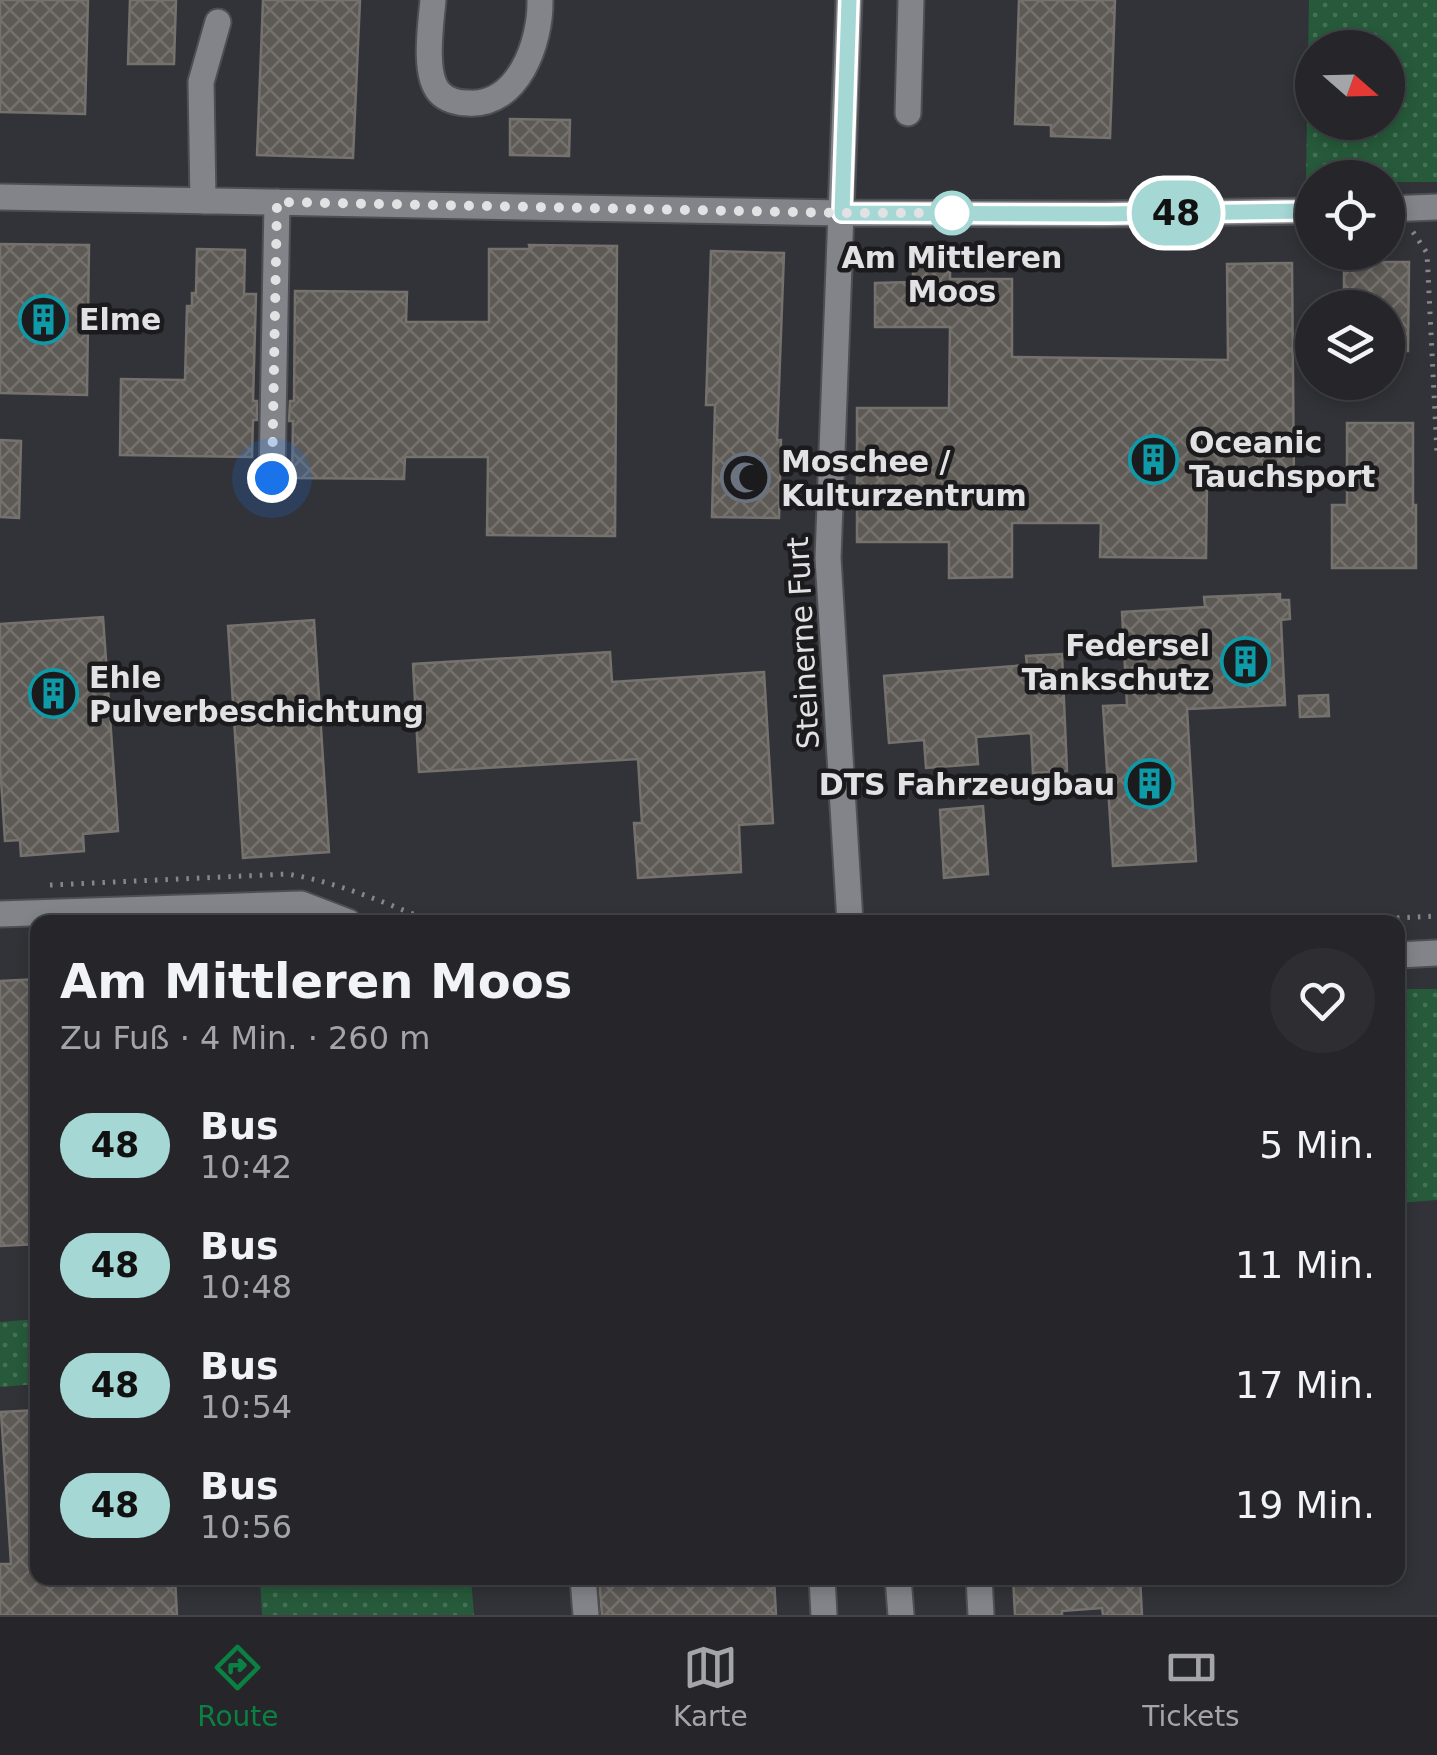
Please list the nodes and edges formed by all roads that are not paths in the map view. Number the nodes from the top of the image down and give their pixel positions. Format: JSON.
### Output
{"nodes":[{"id":1,"x":433,"y":0,"type":"edge"},
{"id":2,"x":540,"y":0,"type":"edge"},
{"id":3,"x":848,"y":0,"type":"edge"},
{"id":4,"x":911,"y":0,"type":"edge"},
{"id":5,"x":218,"y":22,"type":"dead end"},
{"id":6,"x":908,"y":113,"type":"dead end"},
{"id":7,"x":0,"y":196,"type":"edge"},
{"id":8,"x":204,"y":200,"type":"junction"},
{"id":9,"x":277,"y":202,"type":"junction"},
{"id":10,"x":1405,"y":208,"type":"edge"},
{"id":11,"x":1437,"y":208,"type":"edge"},
{"id":12,"x":1295,"y":211,"type":"edge"},
{"id":13,"x":842,"y":213,"type":"junction"},
{"id":14,"x":272,"y":478,"type":"dead end"},
{"id":15,"x":0,"y":914,"type":"edge"},
{"id":16,"x":329,"y":915,"type":"edge"},
{"id":17,"x":850,"y":915,"type":"edge"},
{"id":18,"x":1437,"y":953,"type":"edge"},
{"id":19,"x":1405,"y":954,"type":"edge"},
{"id":20,"x":584,"y":1585,"type":"edge"},
{"id":21,"x":822,"y":1585,"type":"edge"},
{"id":22,"x":899,"y":1585,"type":"edge"},
{"id":23,"x":979,"y":1585,"type":"edge"},
{"id":24,"x":586,"y":1615,"type":"edge"},
{"id":25,"x":824,"y":1615,"type":"edge"},
{"id":26,"x":901,"y":1615,"type":"edge"},
{"id":27,"x":981,"y":1615,"type":"edge"}],
"edges":[{"from":1,"to":2,"type":"street"},
{"from":3,"to":13,"type":"street","name":"Steinerne Furt"},
{"from":4,"to":6,"type":"street"},
{"from":5,"to":8,"type":"street"},
{"from":7,"to":8,"type":"street"},
{"from":8,"to":9,"type":"street"},
{"from":9,"to":13,"type":"street"},
{"from":9,"to":14,"type":"street"},
{"from":10,"to":11,"type":"street"},
{"from":12,"to":13,"type":"street"},
{"from":13,"to":17,"type":"street","name":"Steinerne Furt"},
{"from":15,"to":16,"type":"street"},
{"from":18,"to":19,"type":"street"},
{"from":20,"to":24,"type":"street"},
{"from":21,"to":25,"type":"street"},
{"from":22,"to":26,"type":"street"},
{"from":23,"to":27,"type":"street"}]}
